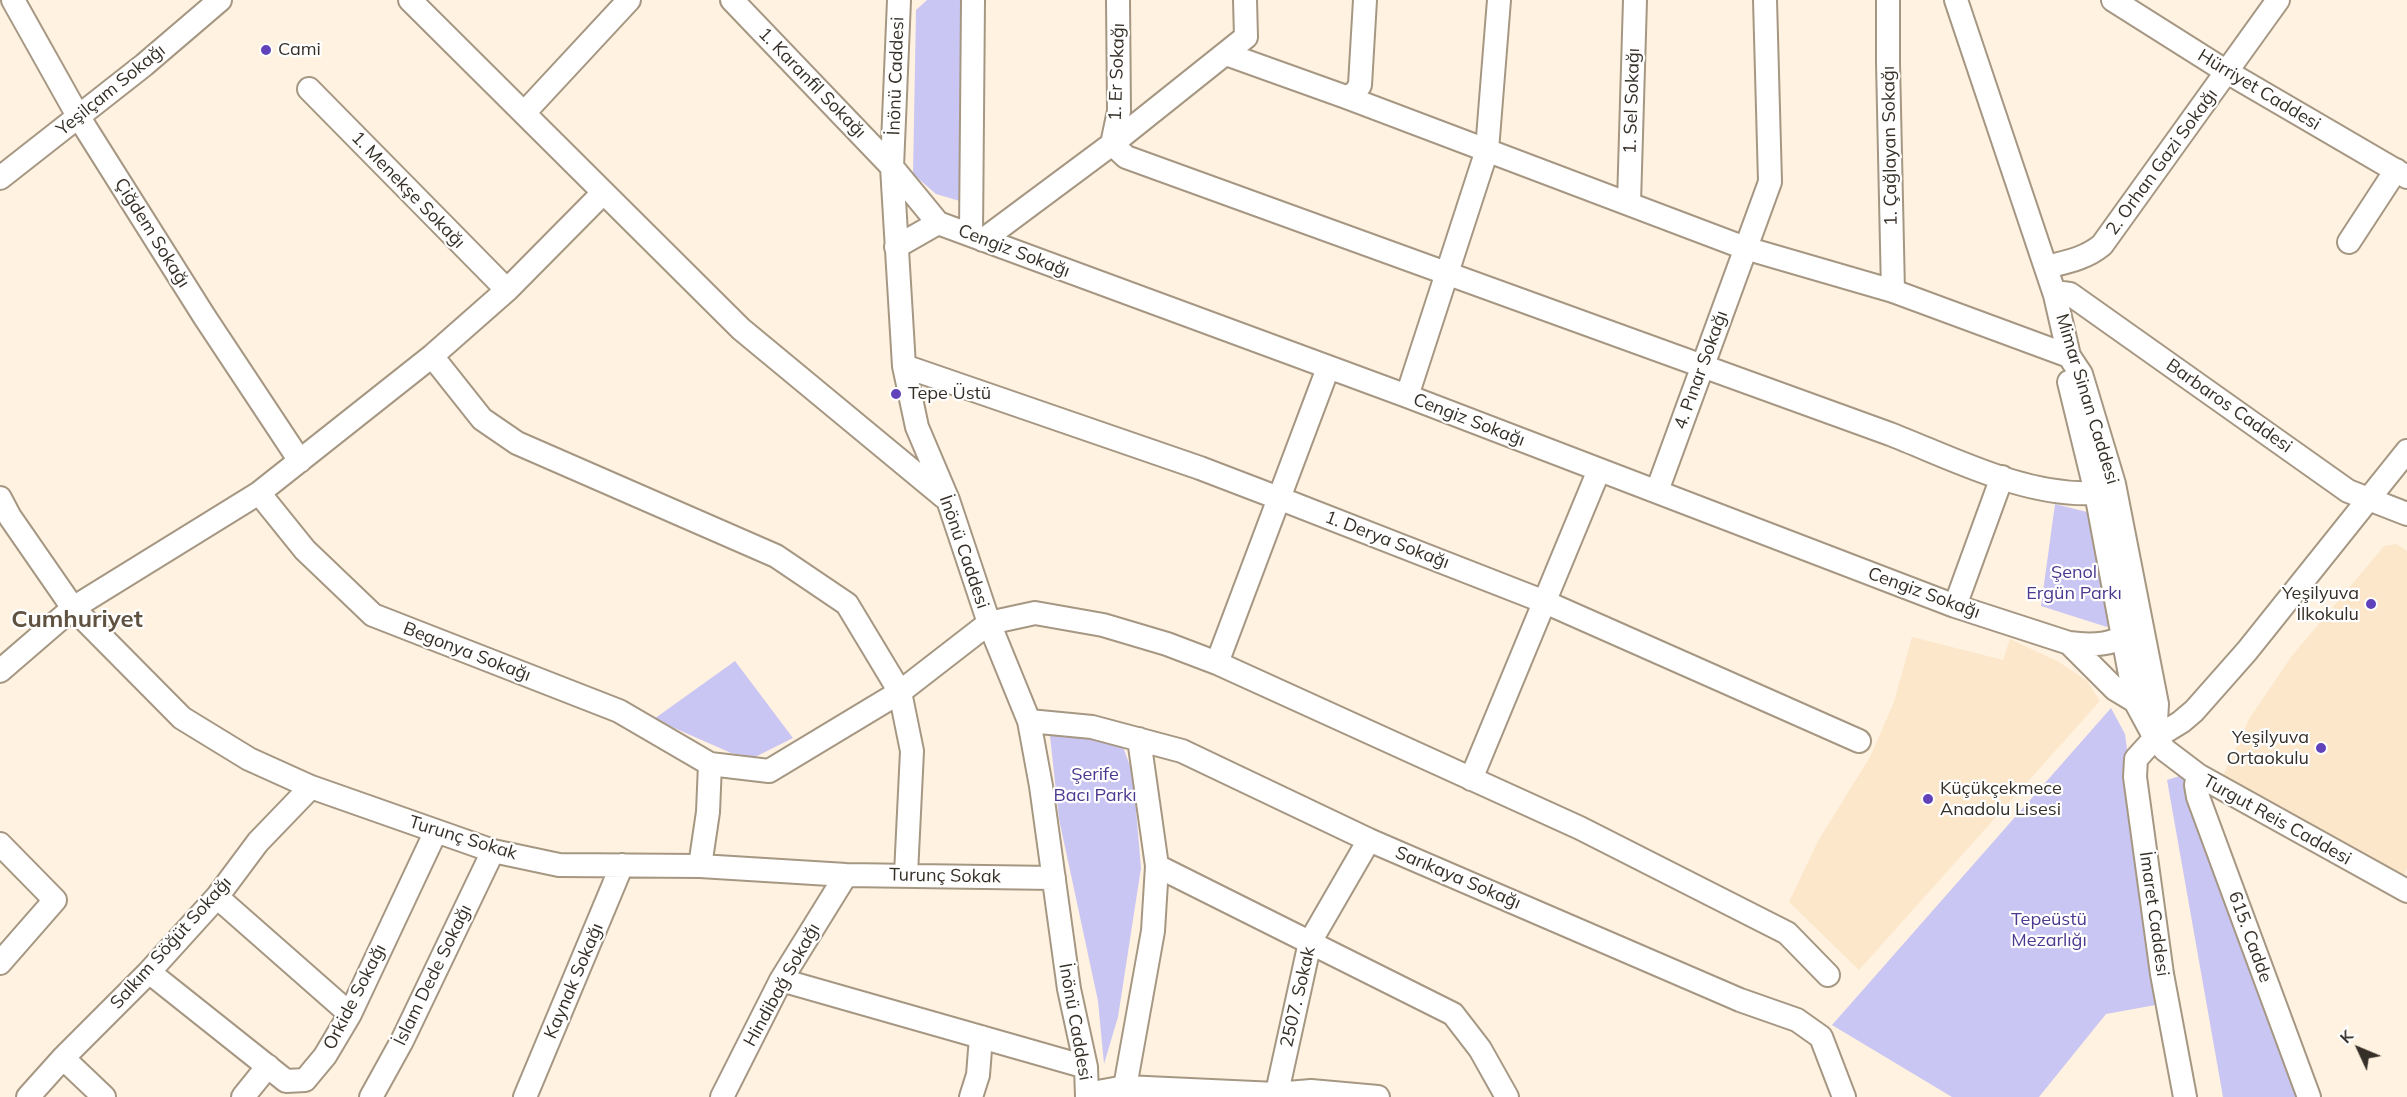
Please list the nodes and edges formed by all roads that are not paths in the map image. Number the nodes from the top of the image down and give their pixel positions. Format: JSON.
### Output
{"nodes":[{"id":1,"x":14,"y":0,"type":"edge"},
{"id":2,"x":220,"y":0,"type":"edge"},
{"id":3,"x":410,"y":0,"type":"edge"},
{"id":4,"x":629,"y":0,"type":"edge"},
{"id":5,"x":732,"y":0,"type":"edge"},
{"id":6,"x":973,"y":0,"type":"edge"},
{"id":7,"x":1118,"y":0,"type":"edge"},
{"id":8,"x":1245,"y":0,"type":"edge"},
{"id":9,"x":1365,"y":0,"type":"edge"},
{"id":10,"x":1499,"y":0,"type":"edge"},
{"id":11,"x":1635,"y":0,"type":"edge"},
{"id":12,"x":1765,"y":0,"type":"edge"},
{"id":13,"x":1888,"y":0,"type":"edge"},
{"id":14,"x":1956,"y":0,"type":"edge"},
{"id":15,"x":2113,"y":0,"type":"edge"},
{"id":16,"x":2278,"y":0,"type":"edge"},
{"id":17,"x":901,"y":2,"type":"edge"},
{"id":18,"x":1226,"y":54,"type":"junction"},
{"id":19,"x":2227,"y":72,"type":"junction"},
{"id":20,"x":309,"y":89,"type":"dead end"},
{"id":21,"x":1346,"y":97,"type":"junction"},
{"id":22,"x":525,"y":112,"type":"junction"},
{"id":23,"x":78,"y":116,"type":"junction"},
{"id":24,"x":1112,"y":144,"type":"junction"},
{"id":25,"x":1487,"y":150,"type":"junction"},
{"id":26,"x":892,"y":167,"type":"junction"},
{"id":27,"x":2402,"y":174,"type":"edge"},
{"id":28,"x":0,"y":178,"type":"edge"},
{"id":29,"x":603,"y":194,"type":"junction"},
{"id":30,"x":1629,"y":203,"type":"junction"},
{"id":31,"x":938,"y":224,"type":"junction"},
{"id":32,"x":977,"y":237,"type":"junction"},
{"id":33,"x":2349,"y":242,"type":"dead end"},
{"id":34,"x":896,"y":248,"type":"junction"},
{"id":35,"x":1745,"y":248,"type":"junction"},
{"id":36,"x":2046,"y":267,"type":"junction"},
{"id":37,"x":1447,"y":274,"type":"junction"},
{"id":38,"x":507,"y":290,"type":"junction"},
{"id":39,"x":1893,"y":291,"type":"junction"},
{"id":40,"x":2055,"y":295,"type":"junction"},
{"id":41,"x":432,"y":356,"type":"junction"},
{"id":42,"x":2069,"y":356,"type":"junction"},
{"id":43,"x":904,"y":366,"type":"junction"},
{"id":44,"x":1702,"y":366,"type":"junction"},
{"id":45,"x":1328,"y":368,"type":"junction"},
{"id":46,"x":1407,"y":396,"type":"junction"},
{"id":47,"x":2407,"y":450,"type":"edge"},
{"id":48,"x":300,"y":461,"type":"junction"},
{"id":49,"x":1599,"y":470,"type":"junction"},
{"id":50,"x":2002,"y":477,"type":"junction"},
{"id":51,"x":1657,"y":491,"type":"junction"},
{"id":52,"x":259,"y":493,"type":"junction"},
{"id":53,"x":2096,"y":494,"type":"junction"},
{"id":54,"x":0,"y":498,"type":"edge"},
{"id":55,"x":2368,"y":498,"type":"junction"},
{"id":56,"x":1281,"y":499,"type":"junction"},
{"id":57,"x":948,"y":501,"type":"junction"},
{"id":58,"x":2407,"y":514,"type":"edge"},
{"id":59,"x":1545,"y":602,"type":"junction"},
{"id":60,"x":1955,"y":606,"type":"junction"},
{"id":61,"x":2138,"y":607,"type":"junction"},
{"id":62,"x":73,"y":608,"type":"junction"},
{"id":63,"x":989,"y":623,"type":"junction"},
{"id":64,"x":2122,"y":636,"type":"junction"},
{"id":65,"x":2069,"y":643,"type":"junction"},
{"id":66,"x":1217,"y":663,"type":"junction"},
{"id":67,"x":0,"y":671,"type":"edge"},
{"id":68,"x":900,"y":692,"type":"junction"},
{"id":69,"x":2135,"y":701,"type":"junction"},
{"id":70,"x":1029,"y":721,"type":"junction"},
{"id":71,"x":2155,"y":738,"type":"junction"},
{"id":72,"x":1139,"y":739,"type":"junction"},
{"id":73,"x":1859,"y":741,"type":"dead end"},
{"id":74,"x":711,"y":764,"type":"junction"},
{"id":75,"x":2198,"y":775,"type":"junction"},
{"id":76,"x":1471,"y":778,"type":"junction"},
{"id":77,"x":311,"y":787,"type":"junction"},
{"id":78,"x":436,"y":831,"type":"junction"},
{"id":79,"x":1369,"y":840,"type":"junction"},
{"id":80,"x":0,"y":844,"type":"edge"},
{"id":81,"x":493,"y":851,"type":"junction"},
{"id":82,"x":622,"y":865,"type":"junction"},
{"id":83,"x":700,"y":866,"type":"junction"},
{"id":84,"x":1157,"y":866,"type":"junction"},
{"id":85,"x":906,"y":874,"type":"junction"},
{"id":86,"x":846,"y":875,"type":"junction"},
{"id":87,"x":1054,"y":878,"type":"junction"},
{"id":88,"x":2407,"y":891,"type":"edge"},
{"id":89,"x":217,"y":897,"type":"junction"},
{"id":90,"x":1310,"y":942,"type":"junction"},
{"id":91,"x":0,"y":963,"type":"edge"},
{"id":92,"x":149,"y":972,"type":"junction"},
{"id":93,"x":1828,"y":975,"type":"dead end"},
{"id":94,"x":781,"y":980,"type":"junction"},
{"id":95,"x":350,"y":1014,"type":"junction"},
{"id":96,"x":981,"y":1037,"type":"junction"},
{"id":97,"x":63,"y":1058,"type":"junction"},
{"id":98,"x":268,"y":1066,"type":"junction"},
{"id":99,"x":1086,"y":1067,"type":"junction"},
{"id":100,"x":1125,"y":1087,"type":"junction"},
{"id":101,"x":1276,"y":1095,"type":"edge"},
{"id":102,"x":1087,"y":1096,"type":"edge"},
{"id":103,"x":28,"y":1097,"type":"edge"},
{"id":104,"x":104,"y":1097,"type":"edge"},
{"id":105,"x":243,"y":1097,"type":"edge"},
{"id":106,"x":371,"y":1097,"type":"edge"},
{"id":107,"x":525,"y":1097,"type":"edge"},
{"id":108,"x":722,"y":1097,"type":"edge"},
{"id":109,"x":971,"y":1097,"type":"edge"},
{"id":110,"x":1378,"y":1097,"type":"edge"},
{"id":111,"x":1507,"y":1097,"type":"edge"},
{"id":112,"x":1844,"y":1097,"type":"edge"},
{"id":113,"x":2185,"y":1097,"type":"edge"},
{"id":114,"x":2309,"y":1097,"type":"edge"}],
"edges":[{"from":1,"to":23,"type":"street","name":"Çiğdem Sokağı"},
{"from":2,"to":23,"type":"street","name":"Yeşilçam Sokağı"},
{"from":3,"to":22,"type":"street"},
{"from":4,"to":22,"type":"street"},
{"from":5,"to":26,"type":"street","name":"1. Karanfil Sokağı"},
{"from":6,"to":32,"type":"street"},
{"from":7,"to":24,"type":"street","name":"1. Er Sokağı"},
{"from":8,"to":18,"type":"street"},
{"from":9,"to":21,"type":"street"},
{"from":10,"to":25,"type":"street"},
{"from":11,"to":30,"type":"street","name":"1. Sel Sokağı"},
{"from":12,"to":35,"type":"street","name":"4. Pınar Sokağı"},
{"from":13,"to":39,"type":"street","name":"1. Çağlayan Sokağı"},
{"from":14,"to":36,"type":"street","name":"Mimar Sinan Caddesi"},
{"from":15,"to":19,"type":"street","name":"Hürriyet Caddesi"},
{"from":16,"to":19,"type":"street","name":"2. Orhan Gazi Sokağı"},
{"from":17,"to":26,"type":"street","name":"İnönü Caddesi"},
{"from":18,"to":21,"type":"street"},
{"from":18,"to":24,"type":"street"},
{"from":19,"to":27,"type":"street","name":"Hürriyet Caddesi"},
{"from":19,"to":36,"type":"street","name":"2. Orhan Gazi Sokağı"},
{"from":20,"to":38,"type":"street","name":"1. Menekşe Sokağı"},
{"from":21,"to":25,"type":"street"},
{"from":22,"to":29,"type":"street"},
{"from":23,"to":28,"type":"street","name":"Yeşilçam Sokağı"},
{"from":23,"to":48,"type":"street","name":"Çiğdem Sokağı"},
{"from":24,"to":32,"type":"street"},
{"from":24,"to":37,"type":"street"},
{"from":25,"to":30,"type":"street"},
{"from":25,"to":37,"type":"street"},
{"from":26,"to":31,"type":"street","name":"Cengiz Sokağı"},
{"from":26,"to":34,"type":"street","name":"İnönü Caddesi"},
{"from":27,"to":33,"type":"street"},
{"from":29,"to":38,"type":"street"},
{"from":29,"to":57,"type":"street"},
{"from":30,"to":35,"type":"street"},
{"from":31,"to":32,"type":"street","name":"Cengiz Sokağı"},
{"from":31,"to":34,"type":"street"},
{"from":32,"to":45,"type":"street","name":"Cengiz Sokağı"},
{"from":34,"to":43,"type":"street","name":"İnönü Caddesi"},
{"from":35,"to":39,"type":"street"},
{"from":35,"to":44,"type":"street","name":"4. Pınar Sokağı"},
{"from":36,"to":40,"type":"street","name":"Mimar Sinan Caddesi"},
{"from":37,"to":44,"type":"street"},
{"from":37,"to":46,"type":"street"},
{"from":38,"to":41,"type":"street"},
{"from":39,"to":42,"type":"street"},
{"from":40,"to":42,"type":"street","name":"Mimar Sinan Caddesi"},
{"from":40,"to":55,"type":"street","name":"Barbaros Caddesi"},
{"from":41,"to":48,"type":"street"},
{"from":41,"to":68,"type":"street"},
{"from":42,"to":53,"type":"street"},
{"from":42,"to":61,"type":"street","name":"Mimar Sinan Caddesi"},
{"from":43,"to":56,"type":"street","name":"1. Derya Sokağı"},
{"from":43,"to":57,"type":"street","name":"İnönü Caddesi"},
{"from":44,"to":50,"type":"street"},
{"from":44,"to":51,"type":"street","name":"4. Pınar Sokağı"},
{"from":45,"to":46,"type":"street","name":"Cengiz Sokağı"},
{"from":45,"to":56,"type":"street"},
{"from":46,"to":49,"type":"street","name":"Cengiz Sokağı"},
{"from":47,"to":55,"type":"street","name":"İmaret Caddesi"},
{"from":48,"to":52,"type":"street"},
{"from":49,"to":51,"type":"street","name":"Cengiz Sokağı"},
{"from":49,"to":59,"type":"street"},
{"from":50,"to":53,"type":"street"},
{"from":50,"to":60,"type":"street"},
{"from":51,"to":60,"type":"street","name":"Cengiz Sokağı"},
{"from":52,"to":62,"type":"street"},
{"from":52,"to":74,"type":"street","name":"Begonya Sokağı"},
{"from":53,"to":64,"type":"street"},
{"from":54,"to":62,"type":"street","name":"Turunç Sokak"},
{"from":55,"to":58,"type":"street","name":"Barbaros Caddesi"},
{"from":55,"to":71,"type":"street","name":"İmaret Caddesi"},
{"from":56,"to":59,"type":"street","name":"1. Derya Sokağı"},
{"from":56,"to":66,"type":"street"},
{"from":57,"to":63,"type":"street","name":"İnönü Caddesi"},
{"from":59,"to":73,"type":"street","name":"1. Derya Sokağı"},
{"from":59,"to":76,"type":"street"},
{"from":60,"to":65,"type":"street","name":"Cengiz Sokağı"},
{"from":61,"to":64,"type":"street"},
{"from":61,"to":71,"type":"street","name":"Mimar Sinan Caddesi"},
{"from":62,"to":67,"type":"street"},
{"from":62,"to":77,"type":"street","name":"Turunç Sokak"},
{"from":63,"to":66,"type":"street"},
{"from":63,"to":68,"type":"street"},
{"from":63,"to":70,"type":"street","name":"İnönü Caddesi"},
{"from":64,"to":65,"type":"street","name":"Cengiz Sokağı"},
{"from":64,"to":69,"type":"street"},
{"from":65,"to":69,"type":"street","name":"Cengiz Sokağı"},
{"from":66,"to":76,"type":"street"},
{"from":68,"to":74,"type":"street"},
{"from":68,"to":85,"type":"street"},
{"from":69,"to":71,"type":"street","name":"Turgut Reis Caddesi"},
{"from":70,"to":72,"type":"street","name":"Sarıkaya Sokağı"},
{"from":70,"to":87,"type":"street","name":"İnönü Caddesi"},
{"from":71,"to":75,"type":"street","name":"Turgut Reis Caddesi"},
{"from":71,"to":113,"type":"street","name":"İmaret Caddesi"},
{"from":72,"to":79,"type":"street","name":"Sarıkaya Sokağı"},
{"from":72,"to":84,"type":"street"},
{"from":74,"to":83,"type":"street"},
{"from":75,"to":88,"type":"street","name":"Turgut Reis Caddesi"},
{"from":75,"to":114,"type":"street","name":"615. Cadde"},
{"from":76,"to":93,"type":"street"},
{"from":77,"to":78,"type":"street","name":"Turunç Sokak"},
{"from":77,"to":89,"type":"street","name":"Salkım Söğüt Sokağı"},
{"from":78,"to":81,"type":"street","name":"Turunç Sokak"},
{"from":78,"to":95,"type":"street","name":"Orkide Sokağı"},
{"from":79,"to":90,"type":"street","name":"2507. Sokak"},
{"from":79,"to":112,"type":"street","name":"Sarıkaya Sokağı"},
{"from":80,"to":91,"type":"street"},
{"from":81,"to":82,"type":"street","name":"Turunç Sokak"},
{"from":81,"to":106,"type":"street","name":"İslam Dede Sokağı"},
{"from":82,"to":83,"type":"street","name":"Turunç Sokak"},
{"from":82,"to":107,"type":"street","name":"Kaynak Sokağı"},
{"from":83,"to":86,"type":"street","name":"Turunç Sokak"},
{"from":84,"to":90,"type":"street"},
{"from":84,"to":100,"type":"street"},
{"from":85,"to":86,"type":"street","name":"Turunç Sokak"},
{"from":85,"to":87,"type":"street","name":"Turunç Sokak"},
{"from":86,"to":94,"type":"street","name":"Hindibağ Sokağı"},
{"from":87,"to":99,"type":"street","name":"İnönü Caddesi"},
{"from":89,"to":92,"type":"street","name":"Salkım Söğüt Sokağı"},
{"from":89,"to":95,"type":"street"},
{"from":90,"to":101,"type":"street","name":"2507. Sokak"},
{"from":90,"to":111,"type":"street"},
{"from":92,"to":97,"type":"street","name":"Salkım Söğüt Sokağı"},
{"from":92,"to":98,"type":"street","name":"Orkide Sokağı"},
{"from":94,"to":96,"type":"street"},
{"from":94,"to":108,"type":"street","name":"Hindibağ Sokağı"},
{"from":95,"to":98,"type":"street","name":"Orkide Sokağı"},
{"from":96,"to":99,"type":"street"},
{"from":96,"to":109,"type":"street"},
{"from":97,"to":103,"type":"street","name":"Salkım Söğüt Sokağı"},
{"from":97,"to":104,"type":"street"},
{"from":98,"to":105,"type":"street"},
{"from":99,"to":102,"type":"street","name":"İnönü Caddesi"},
{"from":100,"to":101,"type":"street"},
{"from":100,"to":102,"type":"street"},
{"from":101,"to":110,"type":"street"}]}
